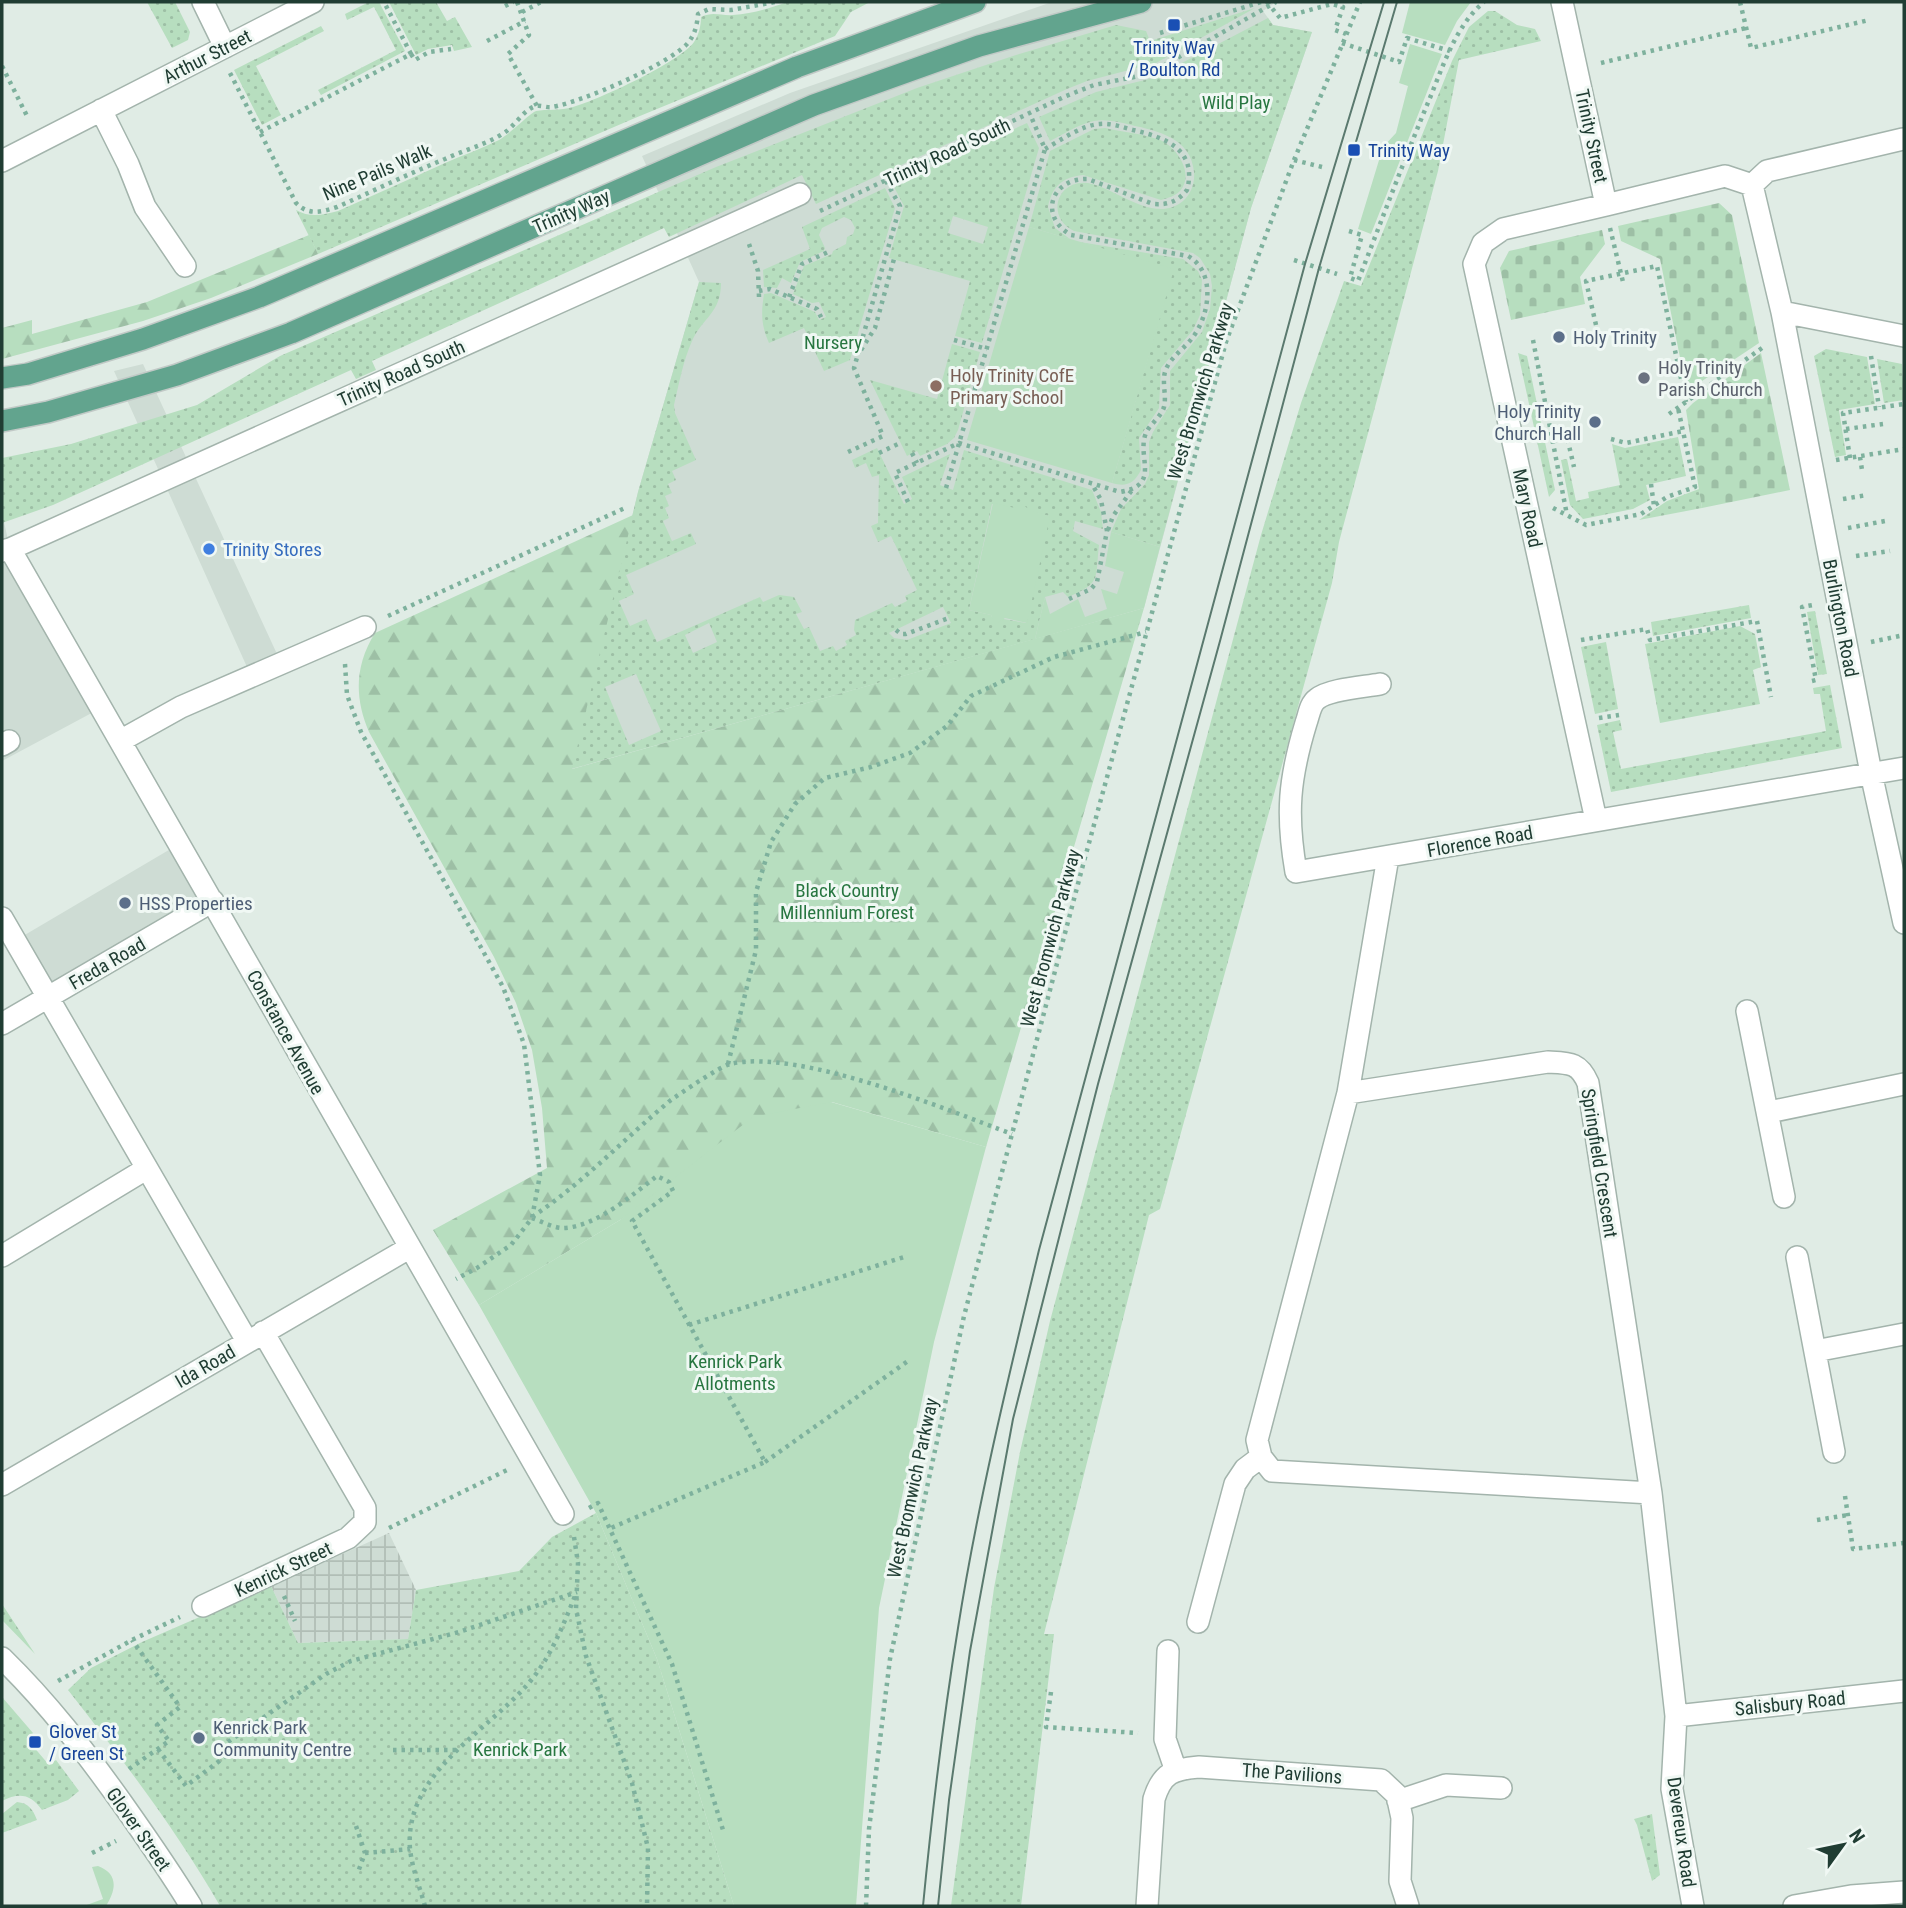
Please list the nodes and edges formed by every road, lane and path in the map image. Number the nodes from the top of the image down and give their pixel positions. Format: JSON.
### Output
{"nodes":[{"id":1,"x":202,"y":2,"type":"edge"},
{"id":2,"x":313,"y":2,"type":"edge"},
{"id":3,"x":384,"y":2,"type":"edge"},
{"id":4,"x":515,"y":2,"type":"edge"},
{"id":5,"x":541,"y":2,"type":"edge"},
{"id":6,"x":706,"y":2,"type":"edge"},
{"id":7,"x":775,"y":2,"type":"edge"},
{"id":8,"x":975,"y":2,"type":"edge"},
{"id":9,"x":1141,"y":2,"type":"edge"},
{"id":10,"x":1261,"y":2,"type":"edge"},
{"id":11,"x":1360,"y":2,"type":"edge"},
{"id":12,"x":1484,"y":2,"type":"edge"},
{"id":13,"x":1562,"y":2,"type":"edge"},
{"id":14,"x":1740,"y":2,"type":"edge"},
{"id":15,"x":1271,"y":3,"type":"edge"},
{"id":16,"x":505,"y":6,"type":"dead end"},
{"id":17,"x":709,"y":9,"type":"junction"},
{"id":18,"x":522,"y":12,"type":"junction"},
{"id":19,"x":1869,"y":20,"type":"dead end"},
{"id":20,"x":525,"y":21,"type":"junction"},
{"id":21,"x":1746,"y":28,"type":"junction"},
{"id":22,"x":1160,"y":33,"type":"dead end"},
{"id":23,"x":1346,"y":34,"type":"junction"},
{"id":24,"x":487,"y":41,"type":"dead end"},
{"id":25,"x":1342,"y":43,"type":"junction"},
{"id":26,"x":451,"y":49,"type":"dead end"},
{"id":27,"x":1450,"y":51,"type":"junction"},
{"id":28,"x":411,"y":54,"type":"junction"},
{"id":29,"x":226,"y":57,"type":"junction"},
{"id":30,"x":1596,"y":65,"type":"dead end"},
{"id":31,"x":2,"y":66,"type":"edge"},
{"id":32,"x":537,"y":106,"type":"junction"},
{"id":33,"x":101,"y":110,"type":"junction"},
{"id":34,"x":1030,"y":114,"type":"junction"},
{"id":35,"x":32,"y":125,"type":"dead end"},
{"id":36,"x":260,"y":131,"type":"junction"},
{"id":37,"x":1903,"y":139,"type":"edge"},
{"id":38,"x":1045,"y":149,"type":"junction"},
{"id":39,"x":2,"y":160,"type":"edge"},
{"id":40,"x":1294,"y":160,"type":"junction"},
{"id":41,"x":1322,"y":167,"type":"dead end"},
{"id":42,"x":886,"y":181,"type":"junction"},
{"id":43,"x":1752,"y":185,"type":"junction"},
{"id":44,"x":800,"y":194,"type":"dead end"},
{"id":45,"x":1607,"y":213,"type":"junction"},
{"id":46,"x":811,"y":215,"type":"dead end"},
{"id":47,"x":1349,"y":231,"type":"dead end"},
{"id":48,"x":749,"y":244,"type":"dead end"},
{"id":49,"x":830,"y":249,"type":"dead end"},
{"id":50,"x":894,"y":260,"type":"dead end"},
{"id":51,"x":1294,"y":260,"type":"dead end"},
{"id":52,"x":185,"y":266,"type":"dead end"},
{"id":53,"x":1621,"y":273,"type":"junction"},
{"id":54,"x":1336,"y":274,"type":"dead end"},
{"id":55,"x":1623,"y":282,"type":"dead end"},
{"id":56,"x":789,"y":297,"type":"junction"},
{"id":57,"x":1782,"y":312,"type":"junction"},
{"id":58,"x":822,"y":318,"type":"dead end"},
{"id":59,"x":1596,"y":325,"type":"dead end"},
{"id":60,"x":1904,"y":336,"type":"edge"},
{"id":61,"x":954,"y":340,"type":"dead end"},
{"id":62,"x":1533,"y":340,"type":"dead end"},
{"id":63,"x":1765,"y":346,"type":"dead end"},
{"id":64,"x":986,"y":349,"type":"junction"},
{"id":65,"x":1869,"y":349,"type":"dead end"},
{"id":66,"x":858,"y":355,"type":"junction"},
{"id":67,"x":2,"y":379,"type":"edge"},
{"id":68,"x":1686,"y":402,"type":"junction"},
{"id":69,"x":1904,"y":404,"type":"edge"},
{"id":70,"x":1879,"y":407,"type":"junction"},
{"id":71,"x":1678,"y":408,"type":"junction"},
{"id":72,"x":1669,"y":414,"type":"dead end"},
{"id":73,"x":2,"y":421,"type":"edge"},
{"id":74,"x":1883,"y":424,"type":"dead end"},
{"id":75,"x":1846,"y":429,"type":"junction"},
{"id":76,"x":1683,"y":431,"type":"junction"},
{"id":77,"x":1611,"y":439,"type":"dead end"},
{"id":78,"x":1553,"y":441,"type":"junction"},
{"id":79,"x":900,"y":443,"type":"dead end"},
{"id":80,"x":959,"y":443,"type":"junction"},
{"id":81,"x":1904,"y":449,"type":"edge"},
{"id":82,"x":848,"y":452,"type":"dead end"},
{"id":83,"x":879,"y":453,"type":"dead end"},
{"id":84,"x":912,"y":453,"type":"dead end"},
{"id":85,"x":1860,"y":457,"type":"junction"},
{"id":86,"x":1850,"y":458,"type":"junction"},
{"id":87,"x":1829,"y":461,"type":"dead end"},
{"id":88,"x":917,"y":463,"type":"junction"},
{"id":89,"x":1574,"y":467,"type":"dead end"},
{"id":90,"x":1862,"y":470,"type":"dead end"},
{"id":91,"x":1092,"y":484,"type":"junction"},
{"id":92,"x":1651,"y":484,"type":"dead end"},
{"id":93,"x":946,"y":488,"type":"dead end"},
{"id":94,"x":1132,"y":490,"type":"junction"},
{"id":95,"x":1867,"y":495,"type":"dead end"},
{"id":96,"x":1838,"y":500,"type":"dead end"},
{"id":97,"x":908,"y":502,"type":"dead end"},
{"id":98,"x":1544,"y":504,"type":"dead end"},
{"id":99,"x":1654,"y":506,"type":"junction"},
{"id":100,"x":625,"y":508,"type":"dead end"},
{"id":101,"x":1567,"y":515,"type":"junction"},
{"id":102,"x":1885,"y":521,"type":"dead end"},
{"id":103,"x":1844,"y":528,"type":"dead end"},
{"id":104,"x":1107,"y":531,"type":"junction"},
{"id":105,"x":6,"y":550,"type":"edge"},
{"id":106,"x":1890,"y":551,"type":"dead end"},
{"id":107,"x":1850,"y":557,"type":"dead end"},
{"id":108,"x":1069,"y":599,"type":"dead end"},
{"id":109,"x":1819,"y":604,"type":"dead end"},
{"id":110,"x":949,"y":618,"type":"dead end"},
{"id":111,"x":365,"y":627,"type":"joint"},
{"id":112,"x":896,"y":630,"type":"dead end"},
{"id":113,"x":1146,"y":632,"type":"junction"},
{"id":114,"x":1904,"y":635,"type":"edge"},
{"id":115,"x":343,"y":637,"type":"junction"},
{"id":116,"x":1573,"y":642,"type":"dead end"},
{"id":117,"x":1868,"y":643,"type":"dead end"},
{"id":118,"x":1812,"y":681,"type":"dead end"},
{"id":119,"x":1380,"y":684,"type":"dead end"},
{"id":120,"x":1771,"y":697,"type":"dead end"},
{"id":121,"x":1619,"y":715,"type":"dead end"},
{"id":122,"x":1591,"y":720,"type":"dead end"},
{"id":123,"x":120,"y":741,"type":"junction"},
{"id":124,"x":1904,"y":768,"type":"edge"},
{"id":125,"x":1871,"y":773,"type":"junction"},
{"id":126,"x":1595,"y":820,"type":"junction"},
{"id":127,"x":1388,"y":857,"type":"junction"},
{"id":128,"x":213,"y":901,"type":"junction"},
{"id":129,"x":2,"y":918,"type":"edge"},
{"id":130,"x":1904,"y":923,"type":"edge"},
{"id":131,"x":47,"y":998,"type":"junction"},
{"id":132,"x":1746,"y":1011,"type":"dead end"},
{"id":133,"x":2,"y":1024,"type":"edge"},
{"id":134,"x":728,"y":1064,"type":"junction"},
{"id":135,"x":1904,"y":1084,"type":"edge"},
{"id":136,"x":1348,"y":1093,"type":"junction"},
{"id":137,"x":1769,"y":1112,"type":"junction"},
{"id":138,"x":1012,"y":1134,"type":"junction"},
{"id":139,"x":146,"y":1169,"type":"junction"},
{"id":140,"x":1784,"y":1197,"type":"dead end"},
{"id":141,"x":532,"y":1218,"type":"junction"},
{"id":142,"x":409,"y":1248,"type":"junction"},
{"id":143,"x":2,"y":1256,"type":"edge"},
{"id":144,"x":904,"y":1257,"type":"dead end"},
{"id":145,"x":1797,"y":1257,"type":"dead end"},
{"id":146,"x":433,"y":1291,"type":"junction"},
{"id":147,"x":690,"y":1325,"type":"junction"},
{"id":148,"x":1904,"y":1334,"type":"edge"},
{"id":149,"x":255,"y":1336,"type":"junction"},
{"id":150,"x":1815,"y":1351,"type":"junction"},
{"id":151,"x":908,"y":1361,"type":"dead end"},
{"id":152,"x":1834,"y":1452,"type":"dead end"},
{"id":153,"x":1261,"y":1457,"type":"junction"},
{"id":154,"x":765,"y":1462,"type":"junction"},
{"id":155,"x":513,"y":1467,"type":"dead end"},
{"id":156,"x":2,"y":1485,"type":"edge"},
{"id":157,"x":1651,"y":1493,"type":"junction"},
{"id":158,"x":1845,"y":1496,"type":"dead end"},
{"id":159,"x":588,"y":1508,"type":"dead end"},
{"id":160,"x":563,"y":1514,"type":"joint"},
{"id":161,"x":1848,"y":1515,"type":"junction"},
{"id":162,"x":1816,"y":1520,"type":"dead end"},
{"id":163,"x":361,"y":1526,"type":"junction"},
{"id":164,"x":611,"y":1528,"type":"junction"},
{"id":165,"x":1904,"y":1543,"type":"edge"},
{"id":166,"x":577,"y":1592,"type":"junction"},
{"id":167,"x":203,"y":1606,"type":"joint"},
{"id":168,"x":1198,"y":1622,"type":"dead end"},
{"id":169,"x":132,"y":1640,"type":"junction"},
{"id":170,"x":1168,"y":1651,"type":"dead end"},
{"id":171,"x":2,"y":1658,"type":"edge"},
{"id":172,"x":54,"y":1684,"type":"dead end"},
{"id":173,"x":1904,"y":1691,"type":"edge"},
{"id":174,"x":1051,"y":1692,"type":"dead end"},
{"id":175,"x":1676,"y":1716,"type":"junction"},
{"id":176,"x":1142,"y":1733,"type":"dead end"},
{"id":177,"x":228,"y":1742,"type":"dead end"},
{"id":178,"x":158,"y":1749,"type":"junction"},
{"id":179,"x":393,"y":1749,"type":"dead end"},
{"id":180,"x":457,"y":1750,"type":"junction"},
{"id":181,"x":230,"y":1753,"type":"dead end"},
{"id":182,"x":1176,"y":1771,"type":"junction"},
{"id":183,"x":124,"y":1773,"type":"dead end"},
{"id":184,"x":1501,"y":1788,"type":"dead end"},
{"id":185,"x":1398,"y":1801,"type":"junction"},
{"id":186,"x":356,"y":1826,"type":"dead end"},
{"id":187,"x":723,"y":1830,"type":"dead end"},
{"id":188,"x":120,"y":1839,"type":"dead end"},
{"id":189,"x":410,"y":1849,"type":"junction"},
{"id":190,"x":92,"y":1853,"type":"dead end"},
{"id":191,"x":365,"y":1853,"type":"junction"},
{"id":192,"x":358,"y":1872,"type":"dead end"},
{"id":193,"x":1904,"y":1892,"type":"edge"},
{"id":194,"x":191,"y":1906,"type":"edge"},
{"id":195,"x":425,"y":1906,"type":"edge"},
{"id":196,"x":647,"y":1906,"type":"edge"},
{"id":197,"x":866,"y":1906,"type":"edge"},
{"id":198,"x":1147,"y":1906,"type":"edge"},
{"id":199,"x":1408,"y":1906,"type":"edge"},
{"id":200,"x":1693,"y":1906,"type":"edge"},
{"id":201,"x":1794,"y":1906,"type":"edge"}],
"edges":[{"from":1,"to":29,"type":"street"},
{"from":2,"to":29,"type":"street","name":"Arthur Street"},
{"from":3,"to":28,"type":"path"},
{"from":4,"to":16,"type":"path"},
{"from":4,"to":18,"type":"path"},
{"from":5,"to":18,"type":"path"},
{"from":6,"to":17,"type":"path"},
{"from":7,"to":17,"type":"path"},
{"from":8,"to":67,"type":"main road"},
{"from":9,"to":73,"type":"main road","name":"Trinity Way"},
{"from":10,"to":22,"type":"path"},
{"from":11,"to":23,"type":"path","name":"West Bromwich Parkway"},
{"from":12,"to":27,"type":"path"},
{"from":13,"to":45,"type":"street","name":"Trinity Street"},
{"from":14,"to":21,"type":"path"},
{"from":15,"to":23,"type":"path"},
{"from":15,"to":34,"type":"path","name":"Trinity Road South"},
{"from":17,"to":32,"type":"path"},
{"from":18,"to":20,"type":"path"},
{"from":19,"to":21,"type":"path"},
{"from":20,"to":24,"type":"path"},
{"from":20,"to":32,"type":"path"},
{"from":21,"to":30,"type":"path"},
{"from":23,"to":25,"type":"path","name":"West Bromwich Parkway"},
{"from":25,"to":27,"type":"path"},
{"from":25,"to":40,"type":"path","name":"West Bromwich Parkway"},
{"from":26,"to":28,"type":"path"},
{"from":27,"to":47,"type":"path"},
{"from":28,"to":36,"type":"path"},
{"from":29,"to":33,"type":"street","name":"Arthur Street"},
{"from":29,"to":36,"type":"path","name":"Nine Pails Walk"},
{"from":31,"to":35,"type":"path"},
{"from":32,"to":36,"type":"path","name":"Nine Pails Walk"},
{"from":33,"to":39,"type":"street","name":"Arthur Street"},
{"from":33,"to":52,"type":"street"},
{"from":34,"to":38,"type":"path"},
{"from":34,"to":42,"type":"path","name":"Trinity Road South"},
{"from":37,"to":43,"type":"street"},
{"from":38,"to":64,"type":"path"},
{"from":38,"to":94,"type":"path"},
{"from":40,"to":41,"type":"path"},
{"from":40,"to":113,"type":"path","name":"West Bromwich Parkway"},
{"from":42,"to":46,"type":"path","name":"Trinity Road South"},
{"from":42,"to":66,"type":"path"},
{"from":43,"to":45,"type":"street","name":"Trinity Street"},
{"from":43,"to":57,"type":"street"},
{"from":44,"to":105,"type":"street","name":"Trinity Road South"},
{"from":45,"to":53,"type":"path"},
{"from":45,"to":126,"type":"street","name":"Mary Road"},
{"from":48,"to":56,"type":"path"},
{"from":49,"to":56,"type":"path"},
{"from":50,"to":66,"type":"path"},
{"from":51,"to":54,"type":"path"},
{"from":53,"to":55,"type":"path"},
{"from":53,"to":59,"type":"path"},
{"from":53,"to":68,"type":"path"},
{"from":56,"to":58,"type":"path"},
{"from":57,"to":60,"type":"street"},
{"from":57,"to":125,"type":"street","name":"Burlington Road"},
{"from":61,"to":64,"type":"path"},
{"from":62,"to":78,"type":"path"},
{"from":63,"to":68,"type":"path"},
{"from":64,"to":80,"type":"path"},
{"from":65,"to":70,"type":"path"},
{"from":66,"to":82,"type":"path"},
{"from":68,"to":71,"type":"path"},
{"from":69,"to":70,"type":"path"},
{"from":70,"to":75,"type":"path"},
{"from":71,"to":72,"type":"path"},
{"from":71,"to":76,"type":"path"},
{"from":74,"to":75,"type":"path"},
{"from":75,"to":86,"type":"path"},
{"from":76,"to":77,"type":"path"},
{"from":76,"to":99,"type":"path"},
{"from":78,"to":89,"type":"path"},
{"from":78,"to":101,"type":"path"},
{"from":79,"to":83,"type":"path"},
{"from":80,"to":88,"type":"path"},
{"from":80,"to":91,"type":"path"},
{"from":80,"to":93,"type":"path"},
{"from":81,"to":85,"type":"path"},
{"from":84,"to":88,"type":"path"},
{"from":85,"to":86,"type":"path"},
{"from":85,"to":90,"type":"path"},
{"from":86,"to":87,"type":"path"},
{"from":88,"to":97,"type":"path"},
{"from":91,"to":94,"type":"path"},
{"from":91,"to":104,"type":"path"},
{"from":92,"to":99,"type":"path"},
{"from":94,"to":104,"type":"path"},
{"from":95,"to":96,"type":"path"},
{"from":98,"to":101,"type":"path"},
{"from":99,"to":101,"type":"path"},
{"from":100,"to":111,"type":"path"},
{"from":102,"to":103,"type":"path"},
{"from":104,"to":108,"type":"path"},
{"from":105,"to":123,"type":"street","name":"Constance Avenue"},
{"from":106,"to":107,"type":"path"},
{"from":109,"to":118,"type":"path"},
{"from":110,"to":112,"type":"path"},
{"from":111,"to":115,"type":"street"},
{"from":113,"to":134,"type":"path"},
{"from":113,"to":138,"type":"path","name":"West Bromwich Parkway"},
{"from":114,"to":117,"type":"path"},
{"from":115,"to":123,"type":"street"},
{"from":115,"to":141,"type":"path"},
{"from":116,"to":120,"type":"path"},
{"from":119,"to":127,"type":"street","name":"Florence Road"},
{"from":121,"to":122,"type":"path"},
{"from":123,"to":128,"type":"street","name":"Constance Avenue"},
{"from":124,"to":125,"type":"street","name":"Florence Road"},
{"from":125,"to":126,"type":"street","name":"Florence Road"},
{"from":125,"to":130,"type":"street","name":"Burlington Road"},
{"from":126,"to":127,"type":"street","name":"Florence Road"},
{"from":127,"to":136,"type":"street"},
{"from":128,"to":131,"type":"street","name":"Freda Road"},
{"from":128,"to":142,"type":"street","name":"Constance Avenue"},
{"from":129,"to":131,"type":"street"},
{"from":131,"to":133,"type":"street","name":"Freda Road"},
{"from":131,"to":139,"type":"street"},
{"from":132,"to":137,"type":"street"},
{"from":134,"to":138,"type":"path"},
{"from":134,"to":141,"type":"path"},
{"from":135,"to":137,"type":"street"},
{"from":136,"to":153,"type":"street"},
{"from":136,"to":157,"type":"street","name":"Springfield Crescent"},
{"from":137,"to":140,"type":"street"},
{"from":138,"to":197,"type":"path","name":"West Bromwich Parkway"},
{"from":139,"to":143,"type":"street"},
{"from":139,"to":149,"type":"street"},
{"from":141,"to":146,"type":"path"},
{"from":141,"to":147,"type":"path"},
{"from":142,"to":146,"type":"street","name":"Constance Avenue"},
{"from":142,"to":149,"type":"street","name":"Ida Road"},
{"from":144,"to":147,"type":"path"},
{"from":145,"to":150,"type":"street"},
{"from":146,"to":160,"type":"street","name":"Constance Avenue"},
{"from":147,"to":154,"type":"path"},
{"from":148,"to":150,"type":"street"},
{"from":149,"to":156,"type":"street","name":"Ida Road"},
{"from":149,"to":163,"type":"street"},
{"from":150,"to":152,"type":"street"},
{"from":151,"to":154,"type":"path"},
{"from":153,"to":157,"type":"street"},
{"from":153,"to":168,"type":"street"},
{"from":154,"to":164,"type":"path"},
{"from":155,"to":163,"type":"path"},
{"from":157,"to":175,"type":"street","name":"Springfield Crescent"},
{"from":158,"to":161,"type":"path"},
{"from":159,"to":164,"type":"path"},
{"from":160,"to":166,"type":"path"},
{"from":161,"to":162,"type":"path"},
{"from":161,"to":165,"type":"path"},
{"from":163,"to":167,"type":"street","name":"Kenrick Street"},
{"from":164,"to":187,"type":"path"},
{"from":166,"to":177,"type":"path"},
{"from":166,"to":180,"type":"path"},
{"from":166,"to":196,"type":"path"},
{"from":167,"to":169,"type":"path"},
{"from":169,"to":172,"type":"path"},
{"from":169,"to":178,"type":"path"},
{"from":170,"to":182,"type":"street"},
{"from":171,"to":194,"type":"street","name":"Glover Street"},
{"from":173,"to":175,"type":"street","name":"Salisbury Road"},
{"from":174,"to":176,"type":"path"},
{"from":175,"to":200,"type":"street","name":"Devereux Road"},
{"from":178,"to":181,"type":"path"},
{"from":178,"to":183,"type":"path"},
{"from":179,"to":180,"type":"path"},
{"from":180,"to":189,"type":"path"},
{"from":182,"to":185,"type":"street","name":"The Pavilions"},
{"from":182,"to":198,"type":"street"},
{"from":184,"to":185,"type":"street"},
{"from":185,"to":199,"type":"street"},
{"from":186,"to":191,"type":"path"},
{"from":188,"to":190,"type":"path"},
{"from":189,"to":191,"type":"path"},
{"from":189,"to":195,"type":"path"},
{"from":191,"to":192,"type":"path"},
{"from":193,"to":201,"type":"street"}]}
